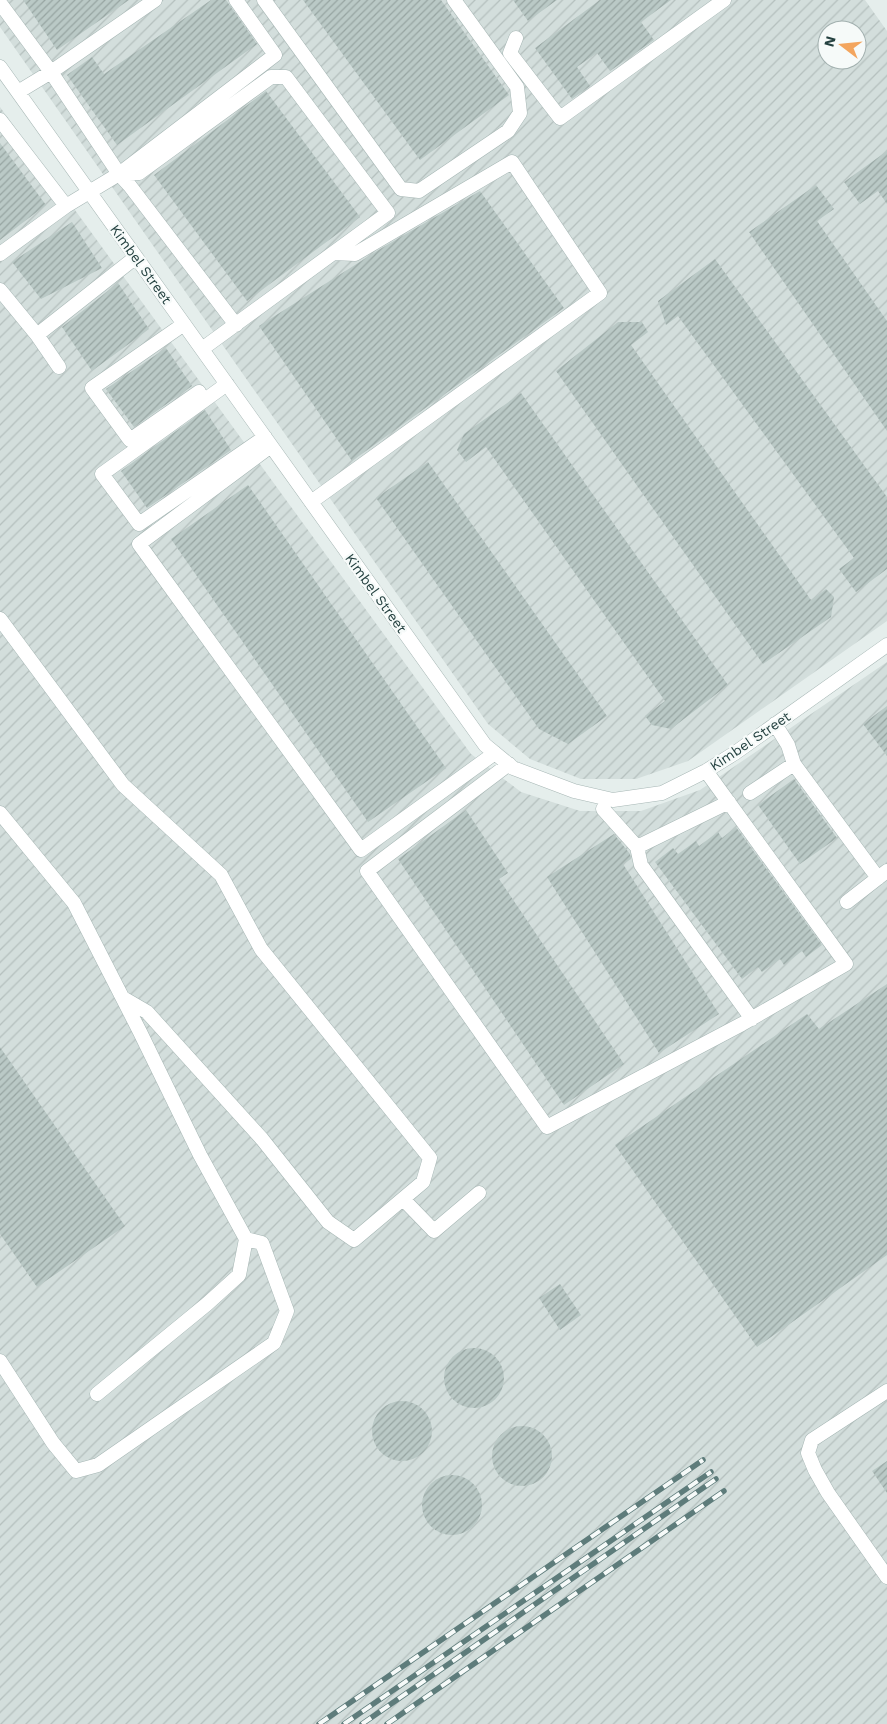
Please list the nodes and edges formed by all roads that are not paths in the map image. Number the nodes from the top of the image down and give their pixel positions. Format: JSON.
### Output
{"nodes":[{"id":1,"x":155,"y":0,"type":"edge"},
{"id":2,"x":236,"y":0,"type":"edge"},
{"id":3,"x":264,"y":0,"type":"edge"},
{"id":4,"x":454,"y":0,"type":"edge"},
{"id":5,"x":724,"y":0,"type":"edge"},
{"id":6,"x":0,"y":3,"type":"edge"},
{"id":7,"x":516,"y":38,"type":"dead end"},
{"id":8,"x":0,"y":67,"type":"edge"},
{"id":9,"x":51,"y":72,"type":"junction"},
{"id":10,"x":18,"y":92,"type":"junction"},
{"id":11,"x":0,"y":120,"type":"edge"},
{"id":12,"x":119,"y":174,"type":"junction"},
{"id":13,"x":89,"y":192,"type":"junction"},
{"id":14,"x":66,"y":206,"type":"junction"},
{"id":15,"x":334,"y":253,"type":"junction"},
{"id":16,"x":0,"y":254,"type":"edge"},
{"id":17,"x":136,"y":257,"type":"junction"},
{"id":18,"x":0,"y":290,"type":"edge"},
{"id":19,"x":184,"y":324,"type":"junction"},
{"id":20,"x":236,"y":325,"type":"junction"},
{"id":21,"x":37,"y":335,"type":"junction"},
{"id":22,"x":202,"y":349,"type":"junction"},
{"id":23,"x":58,"y":367,"type":"dead end"},
{"id":24,"x":224,"y":380,"type":"junction"},
{"id":25,"x":268,"y":442,"type":"junction"},
{"id":26,"x":311,"y":502,"type":"junction"},
{"id":27,"x":0,"y":619,"type":"edge"},
{"id":28,"x":887,"y":645,"type":"edge"},
{"id":29,"x":775,"y":724,"type":"junction"},
{"id":30,"x":495,"y":753,"type":"junction"},
{"id":31,"x":509,"y":764,"type":"junction"},
{"id":32,"x":794,"y":764,"type":"junction"},
{"id":33,"x":706,"y":771,"type":"junction"},
{"id":34,"x":750,"y":793,"type":"dead end"},
{"id":35,"x":729,"y":802,"type":"junction"},
{"id":36,"x":603,"y":809,"type":"dead end"},
{"id":37,"x":0,"y":813,"type":"edge"},
{"id":38,"x":637,"y":847,"type":"junction"},
{"id":39,"x":882,"y":875,"type":"edge"},
{"id":40,"x":847,"y":902,"type":"dead end"},
{"id":41,"x":123,"y":998,"type":"junction"},
{"id":42,"x":752,"y":1019,"type":"junction"},
{"id":43,"x":479,"y":1193,"type":"dead end"},
{"id":44,"x":403,"y":1199,"type":"junction"},
{"id":45,"x":246,"y":1239,"type":"junction"},
{"id":46,"x":0,"y":1361,"type":"edge"},
{"id":47,"x":887,"y":1391,"type":"edge"},
{"id":48,"x":97,"y":1394,"type":"dead end"},
{"id":49,"x":887,"y":1577,"type":"edge"}],
"edges":[{"from":1,"to":9,"type":"street"},
{"from":2,"to":12,"type":"street"},
{"from":3,"to":4,"type":"street"},
{"from":5,"to":7,"type":"street"},
{"from":6,"to":9,"type":"street"},
{"from":8,"to":10,"type":"street","name":"Kimbel Street"},
{"from":9,"to":10,"type":"street"},
{"from":9,"to":12,"type":"street"},
{"from":10,"to":13,"type":"street","name":"Kimbel Street"},
{"from":11,"to":14,"type":"street"},
{"from":12,"to":13,"type":"street"},
{"from":12,"to":15,"type":"street"},
{"from":12,"to":20,"type":"street"},
{"from":13,"to":14,"type":"street"},
{"from":13,"to":17,"type":"street","name":"Kimbel Street"},
{"from":14,"to":16,"type":"street"},
{"from":15,"to":20,"type":"street"},
{"from":15,"to":26,"type":"street"},
{"from":17,"to":19,"type":"street","name":"Kimbel Street"},
{"from":17,"to":21,"type":"street"},
{"from":18,"to":21,"type":"street"},
{"from":19,"to":22,"type":"street","name":"Kimbel Street"},
{"from":19,"to":24,"type":"street"},
{"from":20,"to":22,"type":"street"},
{"from":21,"to":23,"type":"street"},
{"from":22,"to":24,"type":"street","name":"Kimbel Street"},
{"from":24,"to":25,"type":"street","name":"Kimbel Street"},
{"from":24,"to":25,"type":"street"},
{"from":25,"to":26,"type":"street","name":"Kimbel Street"},
{"from":25,"to":30,"type":"street"},
{"from":26,"to":30,"type":"street","name":"Kimbel Street"},
{"from":27,"to":44,"type":"street"},
{"from":28,"to":29,"type":"street","name":"Kimbel Street"},
{"from":29,"to":32,"type":"street"},
{"from":29,"to":33,"type":"street","name":"Kimbel Street"},
{"from":30,"to":31,"type":"street","name":"Kimbel Street"},
{"from":31,"to":33,"type":"street","name":"Kimbel Street"},
{"from":31,"to":42,"type":"street"},
{"from":32,"to":34,"type":"street"},
{"from":32,"to":39,"type":"street"},
{"from":33,"to":35,"type":"street"},
{"from":35,"to":38,"type":"street"},
{"from":35,"to":42,"type":"street"},
{"from":36,"to":38,"type":"street"},
{"from":37,"to":41,"type":"street"},
{"from":38,"to":42,"type":"street"},
{"from":39,"to":40,"type":"street"},
{"from":41,"to":44,"type":"street"},
{"from":41,"to":45,"type":"street"},
{"from":43,"to":44,"type":"street"},
{"from":45,"to":46,"type":"street"},
{"from":45,"to":48,"type":"street"},
{"from":47,"to":49,"type":"street"}]}
